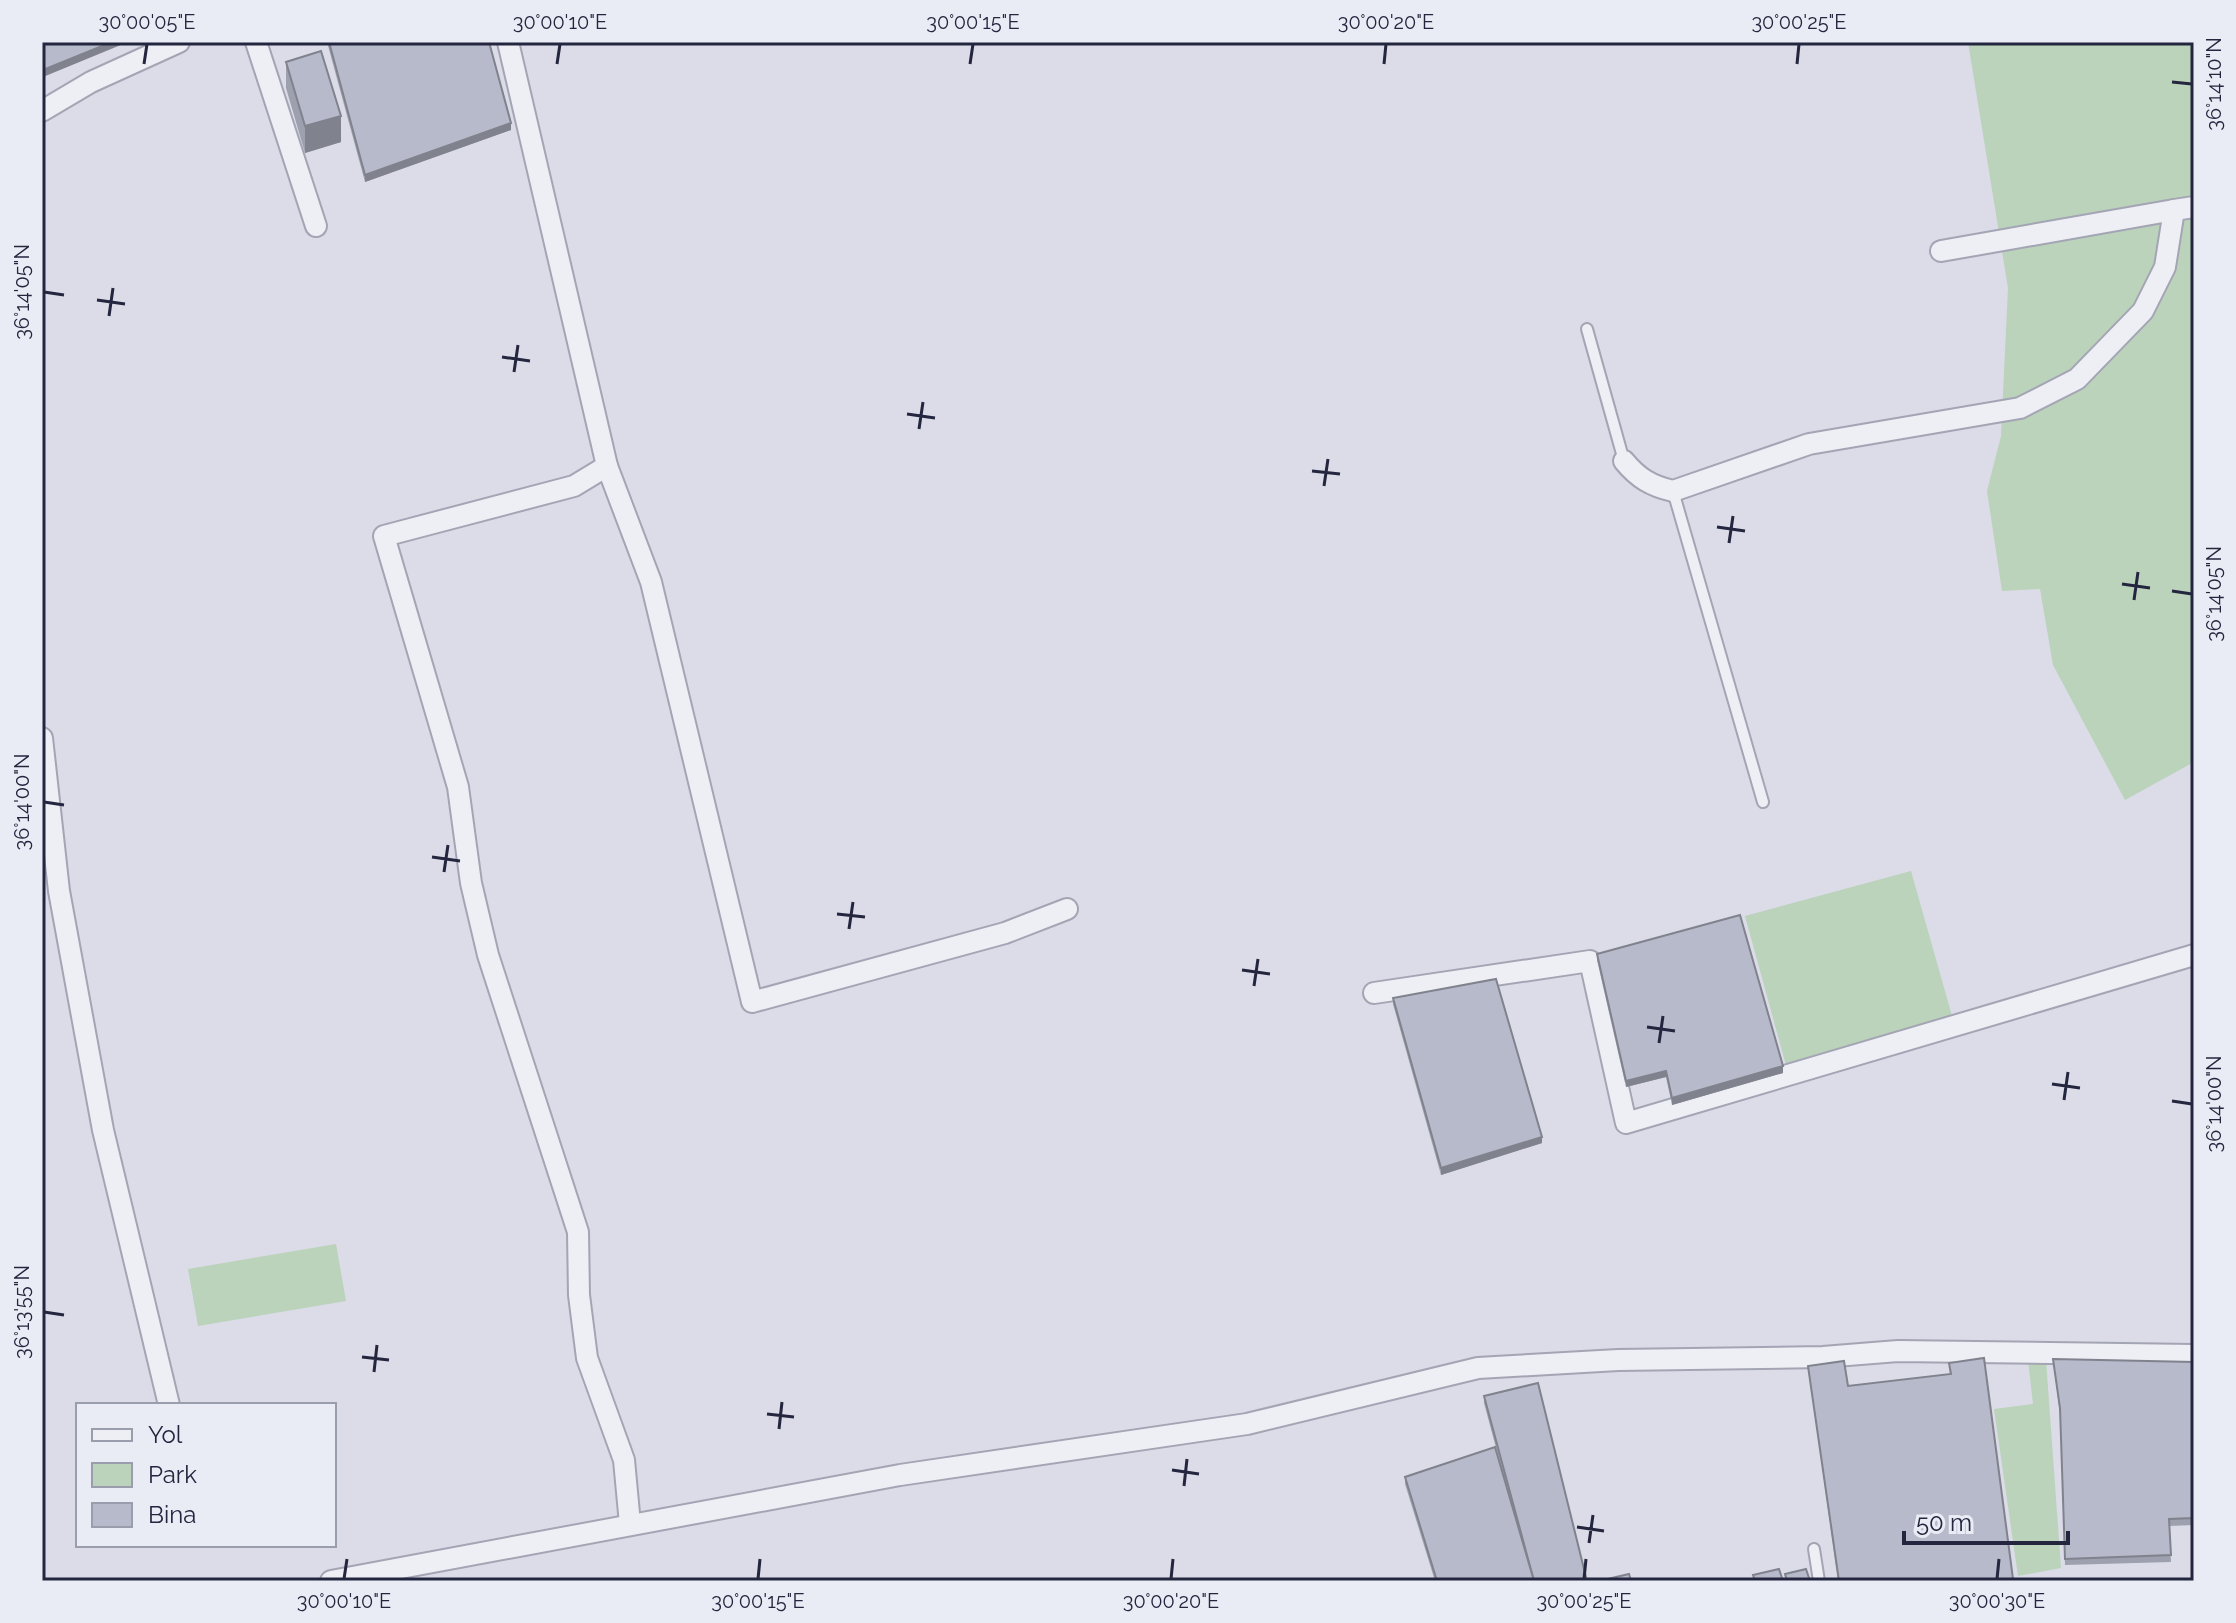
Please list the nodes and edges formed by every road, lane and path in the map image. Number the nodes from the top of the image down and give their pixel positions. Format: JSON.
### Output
{"nodes":[{"id":1,"x":179,"y":42,"type":"edge"},
{"id":2,"x":256,"y":42,"type":"edge"},
{"id":3,"x":508,"y":42,"type":"edge"},
{"id":4,"x":42,"y":111,"type":"edge"},
{"id":5,"x":2184,"y":208,"type":"edge"},
{"id":6,"x":316,"y":226,"type":"dead end"},
{"id":7,"x":1941,"y":251,"type":"dead end"},
{"id":8,"x":1587,"y":329,"type":"dead end"},
{"id":9,"x":1624,"y":461,"type":"joint"},
{"id":10,"x":607,"y":466,"type":"junction"},
{"id":11,"x":1673,"y":491,"type":"junction"},
{"id":12,"x":42,"y":738,"type":"edge"},
{"id":13,"x":1763,"y":802,"type":"dead end"},
{"id":14,"x":1067,"y":909,"type":"dead end"},
{"id":15,"x":2194,"y":955,"type":"edge"},
{"id":16,"x":1374,"y":993,"type":"dead end"},
{"id":17,"x":2194,"y":1355,"type":"edge"},
{"id":18,"x":169,"y":1403,"type":"edge"},
{"id":19,"x":630,"y":1524,"type":"junction"},
{"id":20,"x":1814,"y":1549,"type":"dead end"},
{"id":21,"x":331,"y":1581,"type":"edge"},
{"id":22,"x":1819,"y":1581,"type":"edge"}],
"edges":[{"from":1,"to":4,"type":"street"},
{"from":2,"to":6,"type":"street"},
{"from":3,"to":10,"type":"street"},
{"from":5,"to":7,"type":"street"},
{"from":5,"to":11,"type":"street"},
{"from":8,"to":9,"type":"lane"},
{"from":9,"to":11,"type":"street"},
{"from":10,"to":14,"type":"street"},
{"from":10,"to":19,"type":"street"},
{"from":11,"to":13,"type":"lane"},
{"from":12,"to":18,"type":"street"},
{"from":15,"to":16,"type":"street"},
{"from":17,"to":19,"type":"street"},
{"from":19,"to":21,"type":"street"},
{"from":20,"to":22,"type":"lane"}]}
